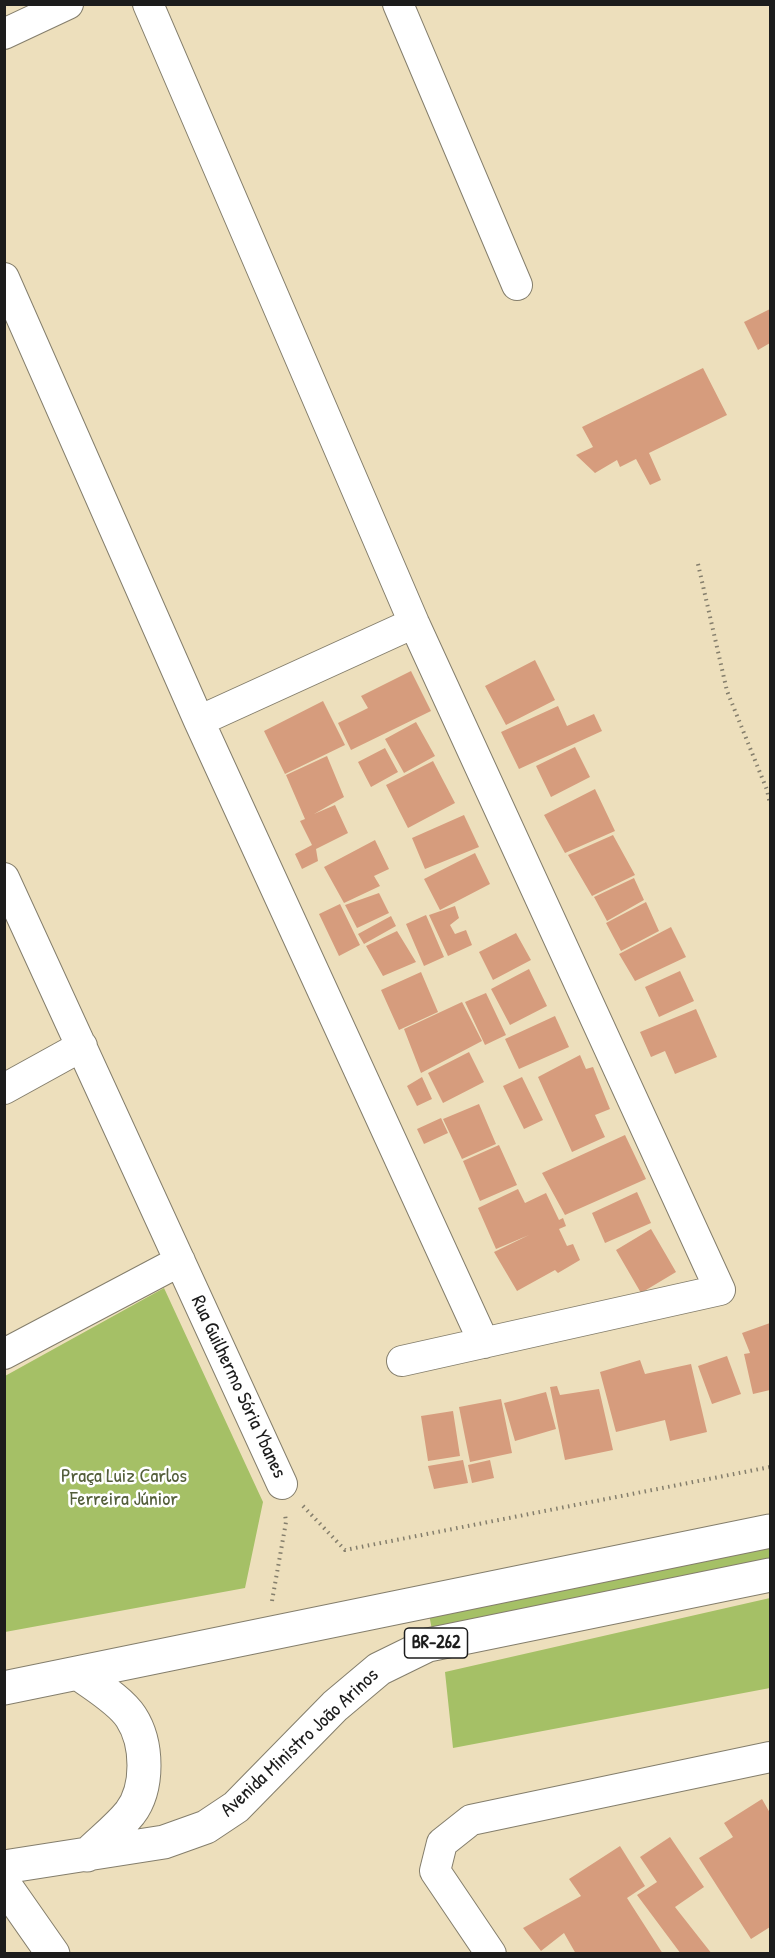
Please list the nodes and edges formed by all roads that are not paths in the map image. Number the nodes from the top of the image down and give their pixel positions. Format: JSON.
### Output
{"nodes":[{"id":1,"x":68,"y":4,"type":"edge"},
{"id":2,"x":148,"y":4,"type":"edge"},
{"id":3,"x":398,"y":4,"type":"edge"},
{"id":4,"x":4,"y":34,"type":"edge"},
{"id":5,"x":4,"y":278,"type":"edge"},
{"id":6,"x":517,"y":285,"type":"dead end"},
{"id":7,"x":414,"y":623,"type":"junction"},
{"id":8,"x":200,"y":721,"type":"junction"},
{"id":9,"x":4,"y":878,"type":"edge"},
{"id":10,"x":82,"y":1046,"type":"junction"},
{"id":11,"x":4,"y":1089,"type":"edge"},
{"id":12,"x":180,"y":1261,"type":"junction"},
{"id":13,"x":484,"y":1343,"type":"junction"},
{"id":14,"x":4,"y":1354,"type":"edge"},
{"id":15,"x":402,"y":1361,"type":"dead end"},
{"id":16,"x":282,"y":1484,"type":"road end"},
{"id":17,"x":771,"y":1531,"type":"edge"},
{"id":18,"x":771,"y":1575,"type":"edge"},
{"id":19,"x":78,"y":1673,"type":"junction"},
{"id":20,"x":4,"y":1688,"type":"edge"},
{"id":21,"x":771,"y":1757,"type":"edge"},
{"id":22,"x":87,"y":1855,"type":"junction"},
{"id":23,"x":4,"y":1868,"type":"edge"},
{"id":24,"x":4,"y":1884,"type":"edge"},
{"id":25,"x":53,"y":1953,"type":"edge"},
{"id":26,"x":491,"y":1953,"type":"edge"}],
"edges":[{"from":1,"to":4,"type":"street"},
{"from":2,"to":7,"type":"street"},
{"from":3,"to":6,"type":"street"},
{"from":5,"to":8,"type":"street"},
{"from":7,"to":8,"type":"street"},
{"from":7,"to":13,"type":"street"},
{"from":8,"to":13,"type":"street"},
{"from":9,"to":10,"type":"street","name":"Rua Guilhermo Sória Ybanes"},
{"from":10,"to":11,"type":"street"},
{"from":10,"to":12,"type":"street","name":"Rua Guilhermo Sória Ybanes"},
{"from":12,"to":14,"type":"street"},
{"from":12,"to":16,"type":"street","name":"Rua Guilhermo Sória Ybanes"},
{"from":13,"to":15,"type":"street"},
{"from":17,"to":19,"type":"main road","number":"BR-262"},
{"from":18,"to":22,"type":"main road","name":"Avenida Ministro João Arinos","number":"BR-262"},
{"from":19,"to":20,"type":"main road","number":"BR-262"},
{"from":19,"to":22,"type":"main road"},
{"from":21,"to":26,"type":"street"},
{"from":22,"to":23,"type":"main road","name":"Avenida Ministro João Arinos","number":"BR-262"},
{"from":24,"to":25,"type":"main road"}]}
